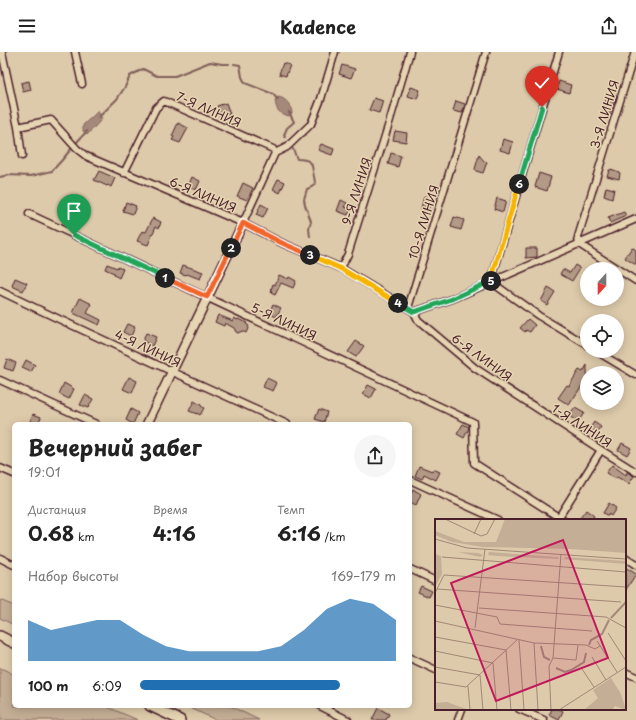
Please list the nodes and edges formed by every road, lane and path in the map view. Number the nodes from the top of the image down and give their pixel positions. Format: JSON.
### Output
{"nodes":[{"id":1,"x":2,"y":52,"type":"edge"},
{"id":2,"x":75,"y":52,"type":"edge"},
{"id":3,"x":335,"y":52,"type":"edge"},
{"id":4,"x":410,"y":52,"type":"edge"},
{"id":5,"x":486,"y":52,"type":"edge"},
{"id":6,"x":559,"y":52,"type":"edge"},
{"id":7,"x":635,"y":52,"type":"edge"},
{"id":8,"x":82,"y":84,"type":"dead end"},
{"id":9,"x":18,"y":127,"type":"junction"},
{"id":10,"x":275,"y":153,"type":"junction"},
{"id":11,"x":22,"y":156,"type":"dead end"},
{"id":12,"x":124,"y":173,"type":"junction"},
{"id":13,"x":29,"y":214,"type":"dead end"},
{"id":14,"x":636,"y":219,"type":"edge"},
{"id":15,"x":243,"y":223,"type":"junction"},
{"id":16,"x":579,"y":244,"type":"junction"},
{"id":17,"x":340,"y":268,"type":"junction"},
{"id":18,"x":636,"y":281,"type":"edge"},
{"id":19,"x":491,"y":282,"type":"junction"},
{"id":20,"x":0,"y":291,"type":"edge"},
{"id":21,"x":207,"y":297,"type":"junction"},
{"id":22,"x":408,"y":308,"type":"junction"},
{"id":23,"x":414,"y":312,"type":"junction"},
{"id":24,"x":580,"y":342,"type":"edge"},
{"id":25,"x":608,"y":358,"type":"edge"},
{"id":26,"x":172,"y":372,"type":"junction"},
{"id":27,"x":636,"y":375,"type":"edge"},
{"id":28,"x":0,"y":380,"type":"edge"},
{"id":29,"x":537,"y":409,"type":"joint"},
{"id":30,"x":92,"y":422,"type":"edge"},
{"id":31,"x":149,"y":422,"type":"edge"},
{"id":32,"x":283,"y":422,"type":"edge"},
{"id":33,"x":601,"y":450,"type":"junction"},
{"id":34,"x":0,"y":468,"type":"edge"},
{"id":35,"x":636,"y":472,"type":"edge"},
{"id":36,"x":12,"y":473,"type":"edge"},
{"id":37,"x":412,"y":481,"type":"edge"},
{"id":38,"x":496,"y":519,"type":"edge"},
{"id":39,"x":559,"y":519,"type":"edge"},
{"id":40,"x":0,"y":558,"type":"edge"},
{"id":41,"x":626,"y":559,"type":"edge"},
{"id":42,"x":12,"y":564,"type":"edge"},
{"id":43,"x":636,"y":565,"type":"edge"},
{"id":44,"x":412,"y":570,"type":"edge"},
{"id":45,"x":435,"y":581,"type":"edge"},
{"id":46,"x":0,"y":636,"type":"edge"},
{"id":47,"x":12,"y":642,"type":"edge"},
{"id":48,"x":412,"y":659,"type":"edge"},
{"id":49,"x":435,"y":670,"type":"edge"},
{"id":50,"x":626,"y":672,"type":"edge"},
{"id":51,"x":636,"y":677,"type":"edge"},
{"id":52,"x":154,"y":708,"type":"edge"},
{"id":53,"x":324,"y":708,"type":"edge"},
{"id":54,"x":462,"y":710,"type":"edge"},
{"id":55,"x":521,"y":710,"type":"edge"},
{"id":56,"x":180,"y":720,"type":"edge"},
{"id":57,"x":348,"y":720,"type":"edge"},
{"id":58,"x":458,"y":720,"type":"edge"},
{"id":59,"x":544,"y":720,"type":"edge"}],
"edges":[{"from":1,"to":9,"type":"street"},
{"from":2,"to":8,"type":"street"},
{"from":3,"to":10,"type":"street"},
{"from":4,"to":17,"type":"street","name":"9-Я ЛИНИЯ"},
{"from":5,"to":22,"type":"street","name":"10-Я ЛИНИЯ"},
{"from":6,"to":19,"type":"street"},
{"from":7,"to":16,"type":"street","name":"3-Я ЛИНИЯ"},
{"from":9,"to":11,"type":"street"},
{"from":9,"to":12,"type":"street","name":"6-Я ЛИНИЯ"},
{"from":10,"to":12,"type":"street","name":"7-Я ЛИНИЯ"},
{"from":10,"to":15,"type":"street"},
{"from":12,"to":15,"type":"street","name":"6-Я ЛИНИЯ"},
{"from":13,"to":21,"type":"street","name":"5-Я ЛИНИЯ"},
{"from":14,"to":16,"type":"street"},
{"from":15,"to":17,"type":"street","name":"6-Я ЛИНИЯ"},
{"from":15,"to":21,"type":"street"},
{"from":16,"to":18,"type":"street"},
{"from":16,"to":19,"type":"street"},
{"from":17,"to":22,"type":"street","name":"6-Я ЛИНИЯ"},
{"from":19,"to":23,"type":"street"},
{"from":19,"to":24,"type":"street"},
{"from":20,"to":26,"type":"street","name":"4-Я ЛИНИЯ"},
{"from":21,"to":26,"type":"street"},
{"from":21,"to":39,"type":"street","name":"5-Я ЛИНИЯ"},
{"from":22,"to":23,"type":"street","name":"6-Я ЛИНИЯ"},
{"from":23,"to":29,"type":"street","name":"6-Я ЛИНИЯ"},
{"from":25,"to":27,"type":"street"},
{"from":26,"to":31,"type":"street"},
{"from":26,"to":32,"type":"street","name":"4-Я ЛИНИЯ"},
{"from":28,"to":30,"type":"street"},
{"from":29,"to":33,"type":"street","name":"1-Я ЛИНИЯ"},
{"from":33,"to":35,"type":"street","name":"1-Я ЛИНИЯ"},
{"from":33,"to":39,"type":"street"},
{"from":34,"to":36,"type":"street"},
{"from":37,"to":38,"type":"street"},
{"from":40,"to":42,"type":"street"},
{"from":41,"to":43,"type":"street"},
{"from":44,"to":45,"type":"street"},
{"from":46,"to":47,"type":"main road"},
{"from":48,"to":49,"type":"street"},
{"from":50,"to":51,"type":"street"},
{"from":52,"to":56,"type":"main road"},
{"from":53,"to":57,"type":"street"},
{"from":54,"to":58,"type":"street"},
{"from":55,"to":59,"type":"street"}]}
